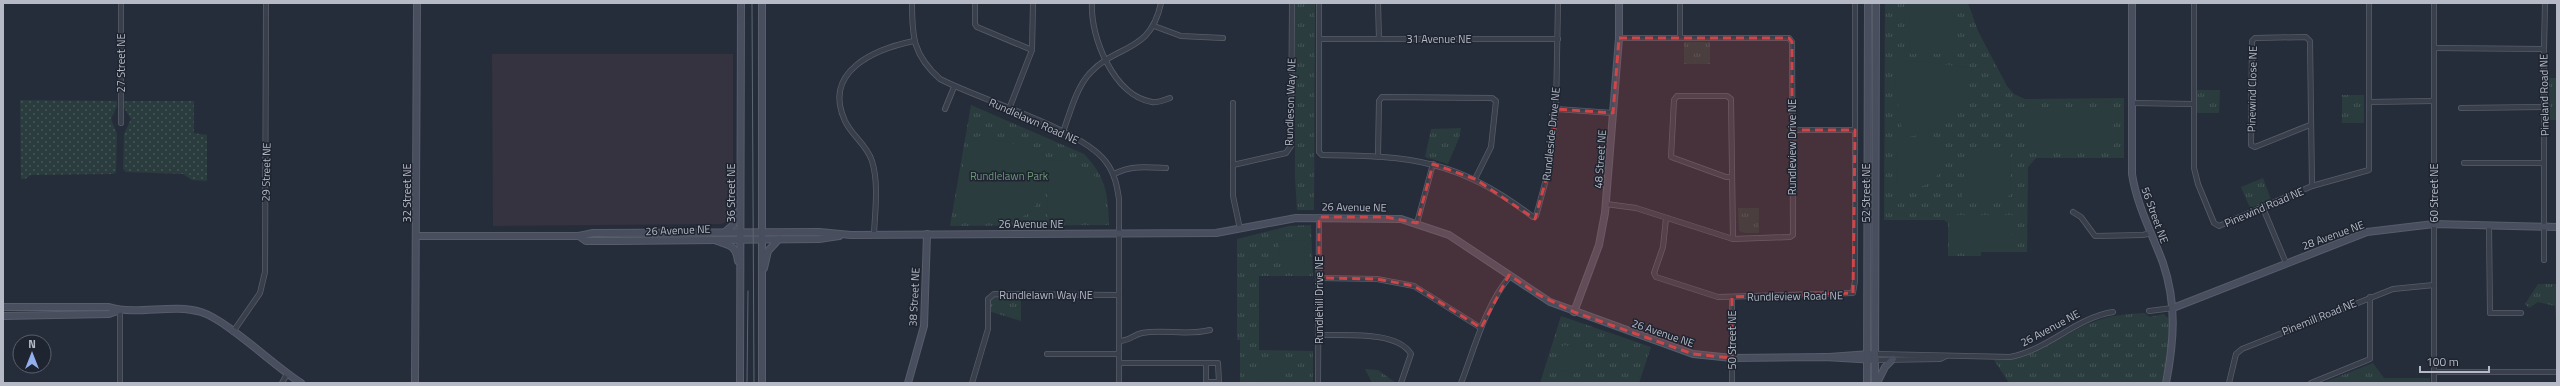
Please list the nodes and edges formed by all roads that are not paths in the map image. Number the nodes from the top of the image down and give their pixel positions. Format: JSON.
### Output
{"nodes":[{"id":1,"x":121,"y":3,"type":"edge"},
{"id":2,"x":266,"y":3,"type":"edge"},
{"id":3,"x":417,"y":3,"type":"edge"},
{"id":4,"x":741,"y":3,"type":"edge"},
{"id":5,"x":762,"y":3,"type":"edge"},
{"id":6,"x":912,"y":3,"type":"edge"},
{"id":7,"x":975,"y":3,"type":"edge"},
{"id":8,"x":1032,"y":3,"type":"edge"},
{"id":9,"x":1092,"y":3,"type":"edge"},
{"id":10,"x":1161,"y":3,"type":"edge"},
{"id":11,"x":1292,"y":3,"type":"edge"},
{"id":12,"x":1319,"y":3,"type":"edge"},
{"id":13,"x":1378,"y":3,"type":"edge"},
{"id":14,"x":1558,"y":3,"type":"edge"},
{"id":15,"x":1619,"y":3,"type":"edge"},
{"id":16,"x":1680,"y":3,"type":"edge"},
{"id":17,"x":1855,"y":3,"type":"edge"},
{"id":18,"x":1868,"y":3,"type":"edge"},
{"id":19,"x":1876,"y":3,"type":"edge"},
{"id":20,"x":2132,"y":3,"type":"edge"},
{"id":21,"x":2194,"y":3,"type":"edge"},
{"id":22,"x":2369,"y":3,"type":"edge"},
{"id":23,"x":2434,"y":3,"type":"edge"},
{"id":24,"x":2545,"y":3,"type":"edge"},
{"id":25,"x":1154,"y":26,"type":"junction"},
{"id":26,"x":1223,"y":38,"type":"dead end"},
{"id":27,"x":1619,"y":38,"type":"junction"},
{"id":28,"x":1680,"y":38,"type":"junction"},
{"id":29,"x":1320,"y":39,"type":"junction"},
{"id":30,"x":1378,"y":39,"type":"junction"},
{"id":31,"x":1558,"y":39,"type":"junction"},
{"id":32,"x":914,"y":41,"type":"junction"},
{"id":33,"x":2434,"y":48,"type":"junction"},
{"id":34,"x":2544,"y":49,"type":"junction"},
{"id":35,"x":1032,"y":50,"type":"junction"},
{"id":36,"x":1107,"y":61,"type":"junction"},
{"id":37,"x":954,"y":86,"type":"junction"},
{"id":38,"x":1170,"y":98,"type":"dead end"},
{"id":39,"x":2433,"y":101,"type":"junction"},
{"id":40,"x":2370,"y":102,"type":"junction"},
{"id":41,"x":1233,"y":103,"type":"dead end"},
{"id":42,"x":2132,"y":103,"type":"junction"},
{"id":43,"x":2192,"y":104,"type":"junction"},
{"id":44,"x":2544,"y":107,"type":"junction"},
{"id":45,"x":2461,"y":108,"type":"dead end"},
{"id":46,"x":945,"y":109,"type":"dead end"},
{"id":47,"x":1009,"y":109,"type":"junction"},
{"id":48,"x":1556,"y":109,"type":"junction"},
{"id":49,"x":1613,"y":113,"type":"junction"},
{"id":50,"x":121,"y":123,"type":"dead end"},
{"id":51,"x":2310,"y":125,"type":"junction"},
{"id":52,"x":1792,"y":130,"type":"junction"},
{"id":53,"x":1855,"y":130,"type":"junction"},
{"id":54,"x":1063,"y":132,"type":"junction"},
{"id":55,"x":1378,"y":156,"type":"junction"},
{"id":56,"x":2544,"y":162,"type":"junction"},
{"id":57,"x":2464,"y":163,"type":"dead end"},
{"id":58,"x":1433,"y":164,"type":"junction"},
{"id":59,"x":1233,"y":165,"type":"junction"},
{"id":60,"x":1166,"y":168,"type":"dead end"},
{"id":61,"x":1114,"y":174,"type":"junction"},
{"id":62,"x":1732,"y":177,"type":"junction"},
{"id":63,"x":1475,"y":179,"type":"junction"},
{"id":64,"x":2312,"y":186,"type":"junction"},
{"id":65,"x":741,"y":197,"type":"junction"},
{"id":66,"x":1606,"y":204,"type":"junction"},
{"id":67,"x":2263,"y":208,"type":"junction"},
{"id":68,"x":2073,"y":212,"type":"dead end"},
{"id":69,"x":1319,"y":217,"type":"junction"},
{"id":70,"x":1666,"y":218,"type":"junction"},
{"id":71,"x":1417,"y":223,"type":"junction"},
{"id":72,"x":2434,"y":224,"type":"junction"},
{"id":73,"x":2489,"y":225,"type":"junction"},
{"id":74,"x":2545,"y":226,"type":"junction"},
{"id":75,"x":2557,"y":227,"type":"edge"},
{"id":76,"x":1240,"y":229,"type":"junction"},
{"id":77,"x":725,"y":232,"type":"junction"},
{"id":78,"x":762,"y":232,"type":"junction"},
{"id":79,"x":2150,"y":233,"type":"junction"},
{"id":80,"x":874,"y":234,"type":"junction"},
{"id":81,"x":927,"y":234,"type":"junction"},
{"id":82,"x":1119,"y":234,"type":"junction"},
{"id":83,"x":851,"y":235,"type":"junction"},
{"id":84,"x":417,"y":236,"type":"junction"},
{"id":85,"x":579,"y":236,"type":"junction"},
{"id":86,"x":741,"y":236,"type":"junction"},
{"id":87,"x":710,"y":239,"type":"junction"},
{"id":88,"x":762,"y":239,"type":"junction"},
{"id":89,"x":779,"y":239,"type":"junction"},
{"id":90,"x":1733,"y":239,"type":"junction"},
{"id":91,"x":2544,"y":260,"type":"dead end"},
{"id":92,"x":2286,"y":263,"type":"junction"},
{"id":93,"x":740,"y":274,"type":"junction"},
{"id":94,"x":762,"y":276,"type":"junction"},
{"id":95,"x":1510,"y":276,"type":"junction"},
{"id":96,"x":1319,"y":278,"type":"junction"},
{"id":97,"x":2434,"y":285,"type":"junction"},
{"id":98,"x":1119,"y":295,"type":"junction"},
{"id":99,"x":1732,"y":297,"type":"junction"},
{"id":100,"x":2370,"y":297,"type":"junction"},
{"id":101,"x":3,"y":307,"type":"edge"},
{"id":102,"x":2173,"y":308,"type":"junction"},
{"id":103,"x":120,"y":310,"type":"junction"},
{"id":104,"x":2149,"y":311,"type":"dead end"},
{"id":105,"x":1574,"y":312,"type":"junction"},
{"id":106,"x":2114,"y":312,"type":"dead end"},
{"id":107,"x":2522,"y":313,"type":"dead end"},
{"id":108,"x":3,"y":316,"type":"edge"},
{"id":109,"x":1481,"y":328,"type":"junction"},
{"id":110,"x":1210,"y":330,"type":"dead end"},
{"id":111,"x":233,"y":332,"type":"junction"},
{"id":112,"x":1318,"y":335,"type":"junction"},
{"id":113,"x":1119,"y":341,"type":"junction"},
{"id":114,"x":1047,"y":354,"type":"dead end"},
{"id":115,"x":1119,"y":354,"type":"junction"},
{"id":116,"x":1946,"y":356,"type":"junction"},
{"id":117,"x":1867,"y":357,"type":"junction"},
{"id":118,"x":1876,"y":357,"type":"junction"},
{"id":119,"x":1732,"y":358,"type":"junction"},
{"id":120,"x":1893,"y":359,"type":"junction"},
{"id":121,"x":1119,"y":363,"type":"junction"},
{"id":122,"x":1206,"y":363,"type":"junction"},
{"id":123,"x":2434,"y":372,"type":"junction"},
{"id":124,"x":2557,"y":372,"type":"edge"},
{"id":125,"x":287,"y":374,"type":"junction"},
{"id":126,"x":120,"y":383,"type":"edge"},
{"id":127,"x":282,"y":383,"type":"edge"},
{"id":128,"x":300,"y":383,"type":"edge"},
{"id":129,"x":415,"y":383,"type":"edge"},
{"id":130,"x":740,"y":383,"type":"edge"},
{"id":131,"x":762,"y":383,"type":"edge"},
{"id":132,"x":908,"y":383,"type":"edge"},
{"id":133,"x":972,"y":383,"type":"edge"},
{"id":134,"x":1119,"y":383,"type":"edge"},
{"id":135,"x":1318,"y":383,"type":"edge"},
{"id":136,"x":1401,"y":383,"type":"edge"},
{"id":137,"x":1462,"y":383,"type":"edge"},
{"id":138,"x":1732,"y":383,"type":"edge"},
{"id":139,"x":1867,"y":383,"type":"edge"},
{"id":140,"x":1876,"y":383,"type":"edge"},
{"id":141,"x":2166,"y":383,"type":"edge"},
{"id":142,"x":2229,"y":383,"type":"edge"},
{"id":143,"x":2311,"y":383,"type":"edge"},
{"id":144,"x":2434,"y":383,"type":"edge"}],
"edges":[{"from":1,"to":50,"type":"street","name":"27 Street NE"},
{"from":2,"to":111,"type":"street","name":"29 Street NE"},
{"from":3,"to":84,"type":"street","name":"32 Street NE"},
{"from":4,"to":65,"type":"street","name":"36 Street NE"},
{"from":5,"to":78,"type":"street"},
{"from":6,"to":32,"type":"street","name":"Rundlelawn Road NE"},
{"from":7,"to":35,"type":"street"},
{"from":8,"to":35,"type":"street"},
{"from":9,"to":36,"type":"street"},
{"from":10,"to":25,"type":"street"},
{"from":11,"to":59,"type":"street","name":"Rundleson Way NE"},
{"from":12,"to":29,"type":"street","name":"Rundleside Drive NE"},
{"from":13,"to":30,"type":"street"},
{"from":14,"to":31,"type":"street","name":"Rundleside Drive NE"},
{"from":15,"to":27,"type":"street","name":"48 Street NE"},
{"from":16,"to":28,"type":"street"},
{"from":17,"to":53,"type":"street","name":"Rundleview Road NE"},
{"from":18,"to":117,"type":"street","name":"52 Street NE"},
{"from":19,"to":118,"type":"street","name":"52 Street NE"},
{"from":20,"to":42,"type":"street","name":"56 Street NE"},
{"from":21,"to":43,"type":"street","name":"Pinewind Road NE"},
{"from":22,"to":40,"type":"street","name":"Pinewind Road NE"},
{"from":23,"to":33,"type":"street","name":"60 Street NE"},
{"from":24,"to":34,"type":"street"},
{"from":25,"to":26,"type":"street"},
{"from":25,"to":36,"type":"street"},
{"from":27,"to":28,"type":"street","name":"Rundleview Drive NE"},
{"from":27,"to":49,"type":"street","name":"48 Street NE"},
{"from":28,"to":52,"type":"street","name":"Rundleview Drive NE"},
{"from":29,"to":30,"type":"street","name":"31 Avenue NE"},
{"from":29,"to":55,"type":"street","name":"Rundleside Drive NE"},
{"from":30,"to":31,"type":"street","name":"31 Avenue NE"},
{"from":31,"to":48,"type":"street","name":"Rundleside Drive NE"},
{"from":32,"to":37,"type":"street","name":"Rundlelawn Road NE"},
{"from":32,"to":80,"type":"street"},
{"from":33,"to":34,"type":"street","name":"Pineland Road NE"},
{"from":33,"to":39,"type":"street","name":"60 Street NE"},
{"from":34,"to":44,"type":"street","name":"Pineland Road NE"},
{"from":35,"to":47,"type":"street"},
{"from":36,"to":38,"type":"street"},
{"from":36,"to":54,"type":"street"},
{"from":37,"to":46,"type":"street"},
{"from":37,"to":47,"type":"street","name":"Rundlelawn Road NE"},
{"from":39,"to":40,"type":"street"},
{"from":39,"to":72,"type":"street","name":"60 Street NE"},
{"from":40,"to":64,"type":"street","name":"Pinewind Road NE"},
{"from":41,"to":59,"type":"street"},
{"from":42,"to":43,"type":"street"},
{"from":42,"to":79,"type":"street","name":"56 Street NE"},
{"from":43,"to":67,"type":"street","name":"Pinewind Road NE"},
{"from":44,"to":45,"type":"street"},
{"from":44,"to":56,"type":"street","name":"Pineland Road NE"},
{"from":47,"to":54,"type":"street","name":"Rundlelawn Road NE"},
{"from":48,"to":49,"type":"street"},
{"from":48,"to":63,"type":"street","name":"Rundleside Drive NE"},
{"from":49,"to":66,"type":"street","name":"48 Street NE"},
{"from":51,"to":51,"type":"street","name":"Pinewind Close NE"},
{"from":51,"to":64,"type":"street","name":"Pinewind Close NE"},
{"from":52,"to":53,"type":"street"},
{"from":52,"to":90,"type":"street","name":"Rundleview Drive NE"},
{"from":53,"to":99,"type":"street","name":"Rundleview Road NE"},
{"from":54,"to":61,"type":"street","name":"Rundlelawn Road NE"},
{"from":55,"to":58,"type":"street","name":"Rundleside Drive NE"},
{"from":55,"to":63,"type":"street"},
{"from":56,"to":57,"type":"street"},
{"from":56,"to":74,"type":"street","name":"Pineland Road NE"},
{"from":58,"to":63,"type":"street","name":"Rundleside Drive NE"},
{"from":58,"to":71,"type":"street"},
{"from":59,"to":76,"type":"street"},
{"from":60,"to":61,"type":"street"},
{"from":61,"to":82,"type":"street","name":"Rundlelawn Road NE"},
{"from":62,"to":62,"type":"street"},
{"from":62,"to":90,"type":"street"},
{"from":64,"to":67,"type":"street","name":"Pinewind Road NE"},
{"from":65,"to":77,"type":"street"},
{"from":65,"to":86,"type":"street","name":"36 Street NE"},
{"from":66,"to":70,"type":"street","name":"Rundleview Drive NE"},
{"from":66,"to":105,"type":"street","name":"48 Street NE"},
{"from":67,"to":92,"type":"street"},
{"from":68,"to":79,"type":"street"},
{"from":69,"to":71,"type":"street","name":"26 Avenue NE"},
{"from":69,"to":76,"type":"street","name":"26 Avenue NE"},
{"from":69,"to":96,"type":"street","name":"Rundlehill Drive NE"},
{"from":70,"to":90,"type":"street","name":"Rundleview Drive NE"},
{"from":70,"to":99,"type":"street","name":"Rundleview Road NE"},
{"from":71,"to":95,"type":"street","name":"26 Avenue NE"},
{"from":72,"to":73,"type":"street","name":"28 Avenue NE"},
{"from":72,"to":92,"type":"street","name":"28 Avenue NE"},
{"from":72,"to":97,"type":"street","name":"60 Street NE"},
{"from":73,"to":74,"type":"street","name":"28 Avenue NE"},
{"from":73,"to":107,"type":"street"},
{"from":74,"to":75,"type":"street","name":"28 Avenue NE"},
{"from":74,"to":91,"type":"street","name":"Pineland Road NE"},
{"from":76,"to":82,"type":"street","name":"26 Avenue NE"},
{"from":77,"to":85,"type":"street","name":"26 Avenue NE"},
{"from":77,"to":86,"type":"street","name":"26 Avenue NE"},
{"from":78,"to":83,"type":"street","name":"26 Avenue NE"},
{"from":78,"to":86,"type":"street","name":"26 Avenue NE"},
{"from":78,"to":88,"type":"street"},
{"from":79,"to":102,"type":"street","name":"56 Street NE"},
{"from":80,"to":81,"type":"street","name":"26 Avenue NE"},
{"from":80,"to":83,"type":"street","name":"26 Avenue NE"},
{"from":81,"to":82,"type":"street","name":"26 Avenue NE"},
{"from":81,"to":132,"type":"street","name":"38 Street NE"},
{"from":82,"to":98,"type":"street","name":"Rundlelawn Road NE"},
{"from":83,"to":89,"type":"street","name":"26 Avenue NE"},
{"from":84,"to":85,"type":"street","name":"26 Avenue NE"},
{"from":84,"to":129,"type":"street","name":"32 Street NE"},
{"from":85,"to":87,"type":"street","name":"26 Avenue NE"},
{"from":86,"to":87,"type":"street","name":"26 Avenue NE"},
{"from":86,"to":88,"type":"street","name":"26 Avenue NE"},
{"from":86,"to":93,"type":"street","name":"36 Street NE"},
{"from":87,"to":93,"type":"street"},
{"from":88,"to":89,"type":"street","name":"26 Avenue NE"},
{"from":88,"to":94,"type":"street"},
{"from":89,"to":94,"type":"street"},
{"from":92,"to":102,"type":"street","name":"28 Avenue NE"},
{"from":93,"to":130,"type":"street","name":"36 Street NE"},
{"from":94,"to":131,"type":"street"},
{"from":95,"to":105,"type":"street","name":"26 Avenue NE"},
{"from":95,"to":109,"type":"street"},
{"from":96,"to":109,"type":"street"},
{"from":96,"to":112,"type":"street","name":"Rundlehill Drive NE"},
{"from":97,"to":100,"type":"street","name":"Pinemill Road NE"},
{"from":97,"to":123,"type":"street","name":"60 Street NE"},
{"from":98,"to":113,"type":"street","name":"Rundlelawn Road NE"},
{"from":98,"to":133,"type":"street","name":"Rundlelawn Way NE"},
{"from":99,"to":119,"type":"street","name":"50 Street NE"},
{"from":100,"to":142,"type":"street","name":"Pinemill Road NE"},
{"from":100,"to":143,"type":"street"},
{"from":101,"to":103,"type":"street"},
{"from":102,"to":104,"type":"street"},
{"from":102,"to":141,"type":"street","name":"56 Street NE"},
{"from":103,"to":108,"type":"street"},
{"from":103,"to":111,"type":"street"},
{"from":103,"to":126,"type":"street"},
{"from":105,"to":119,"type":"street","name":"26 Avenue NE"},
{"from":106,"to":116,"type":"street","name":"26 Avenue NE"},
{"from":109,"to":137,"type":"street"},
{"from":110,"to":113,"type":"street"},
{"from":111,"to":125,"type":"street"},
{"from":112,"to":135,"type":"street","name":"Rundlehill Drive NE"},
{"from":112,"to":136,"type":"street"},
{"from":113,"to":115,"type":"street","name":"Rundlelawn Road NE"},
{"from":114,"to":115,"type":"street"},
{"from":115,"to":121,"type":"street","name":"Rundlelawn Road NE"},
{"from":116,"to":118,"type":"street","name":"26 Avenue NE"},
{"from":116,"to":120,"type":"street","name":"26 Avenue NE"},
{"from":117,"to":118,"type":"street","name":"26 Avenue NE"},
{"from":117,"to":119,"type":"street","name":"26 Avenue NE"},
{"from":117,"to":139,"type":"street","name":"52 Street NE"},
{"from":118,"to":120,"type":"street","name":"26 Avenue NE"},
{"from":118,"to":140,"type":"street","name":"52 Street NE"},
{"from":119,"to":138,"type":"street","name":"50 Street NE"},
{"from":120,"to":140,"type":"street"},
{"from":121,"to":122,"type":"street"},
{"from":121,"to":134,"type":"street","name":"Rundlelawn Road NE"},
{"from":122,"to":122,"type":"street"},
{"from":123,"to":124,"type":"street"},
{"from":123,"to":144,"type":"street","name":"60 Street NE"},
{"from":125,"to":127,"type":"street"},
{"from":125,"to":128,"type":"street"}]}
